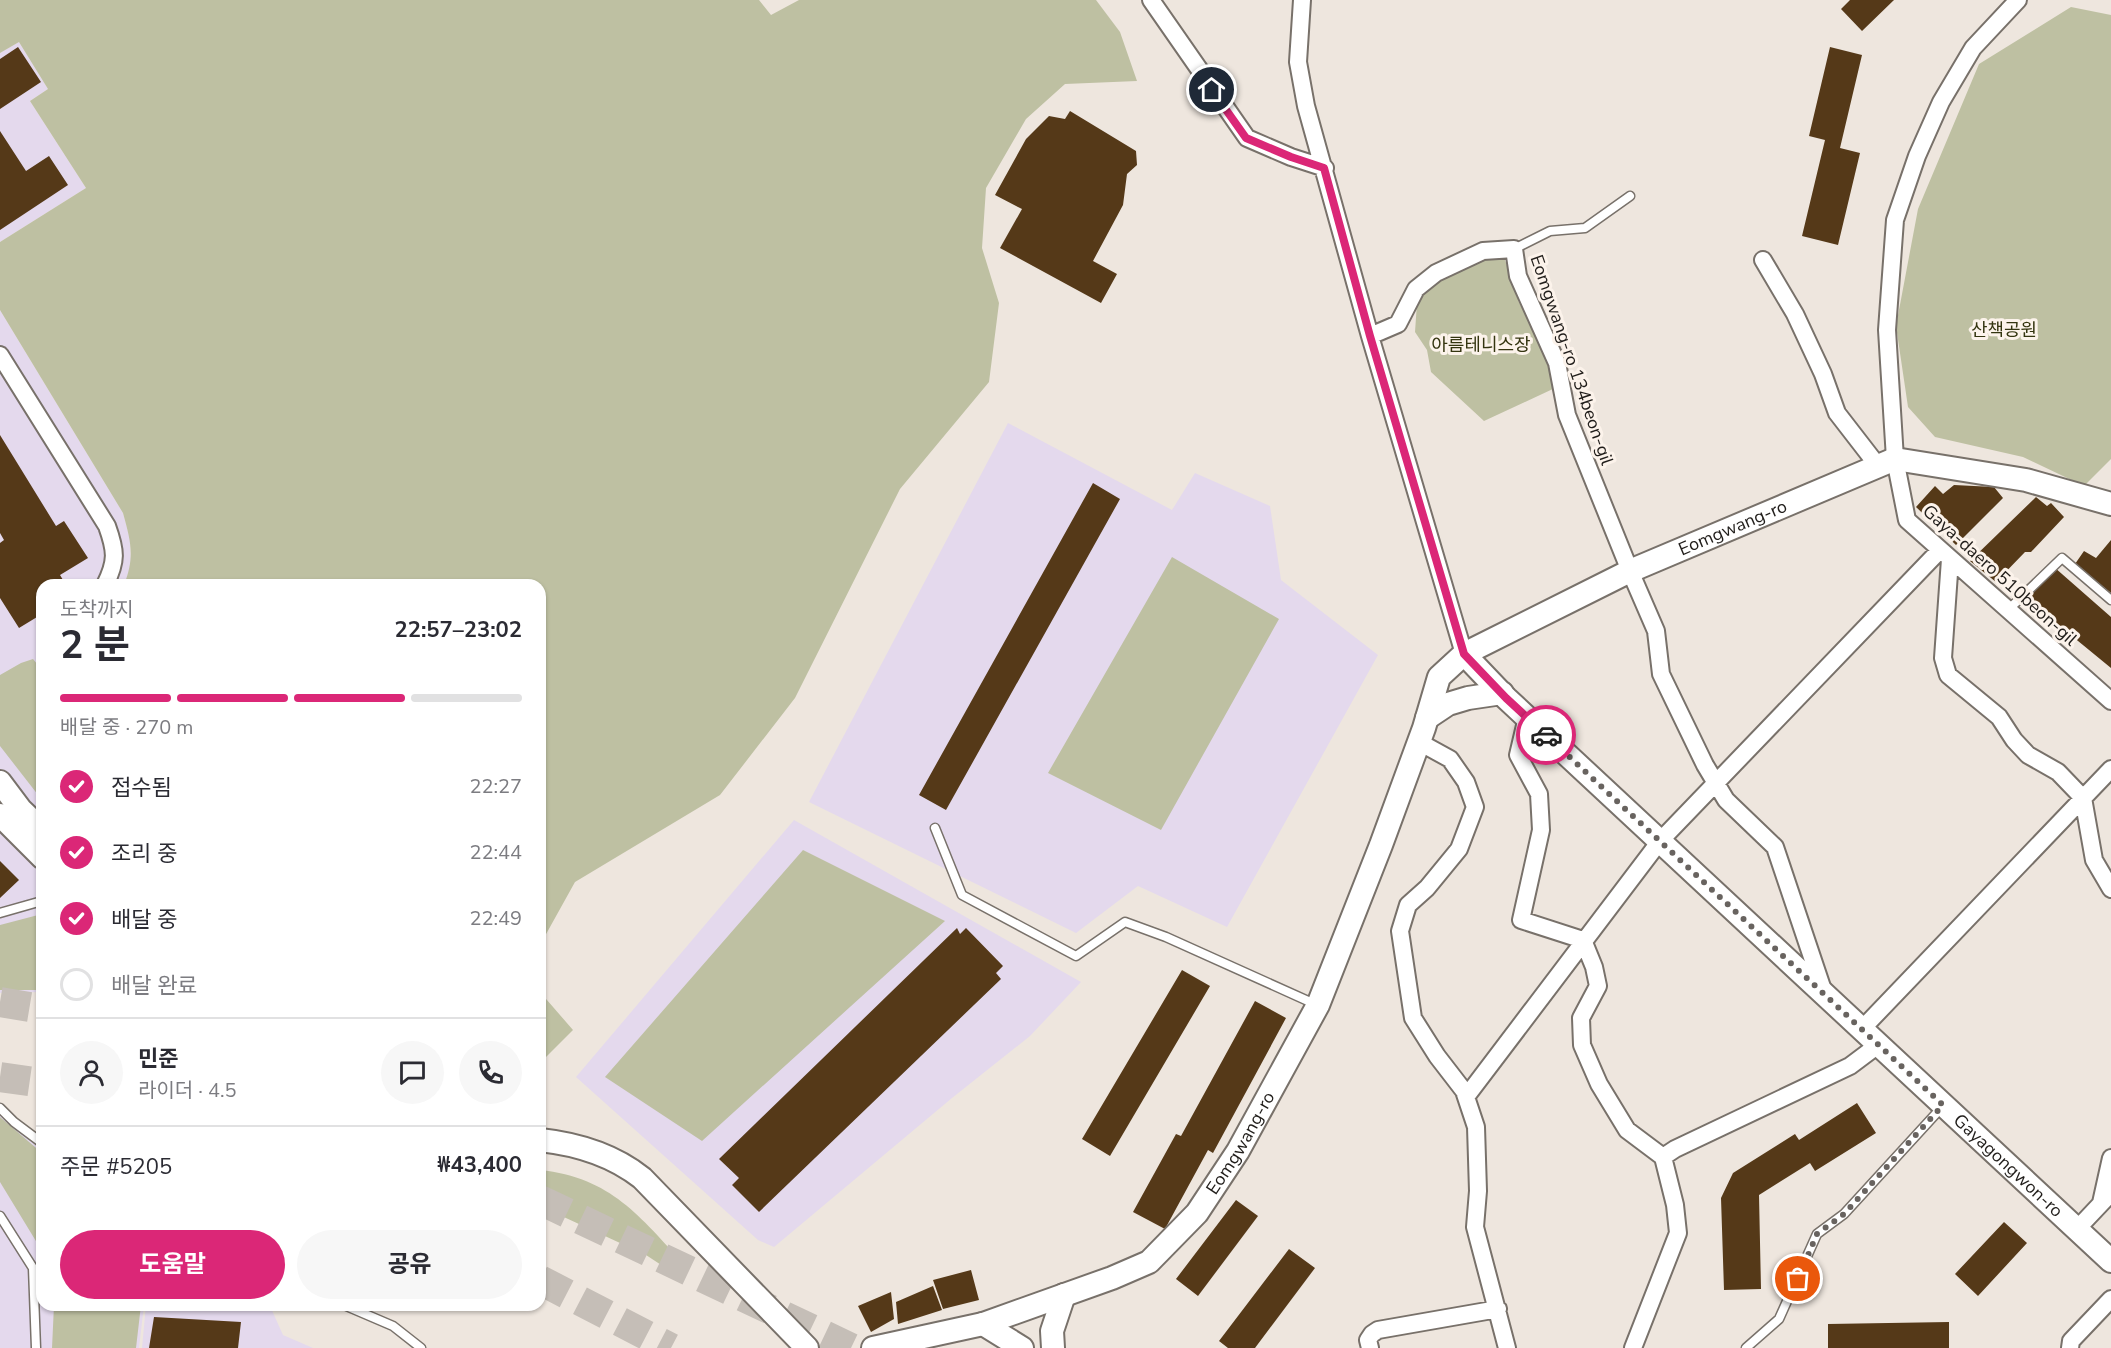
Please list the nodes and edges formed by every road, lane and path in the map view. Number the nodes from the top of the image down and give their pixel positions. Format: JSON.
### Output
{"nodes":[{"id":1,"x":1151,"y":0,"type":"edge"},
{"id":2,"x":1302,"y":0,"type":"edge"},
{"id":3,"x":2018,"y":0,"type":"edge"},
{"id":4,"x":1324,"y":168,"type":"junction"},
{"id":5,"x":1630,"y":196,"type":"dead end"},
{"id":6,"x":1514,"y":249,"type":"junction"},
{"id":7,"x":1763,"y":260,"type":"dead end"},
{"id":8,"x":1370,"y":336,"type":"junction"},
{"id":9,"x":0,"y":355,"type":"edge"},
{"id":10,"x":1887,"y":462,"type":"junction"},
{"id":11,"x":2111,"y":504,"type":"edge"},
{"id":12,"x":1945,"y":554,"type":"junction"},
{"id":13,"x":1630,"y":571,"type":"junction"},
{"id":14,"x":107,"y":579,"type":"edge"},
{"id":15,"x":2111,"y":600,"type":"edge"},
{"id":16,"x":2008,"y":610,"type":"junction"},
{"id":17,"x":1464,"y":654,"type":"junction"},
{"id":18,"x":1502,"y":693,"type":"junction"},
{"id":19,"x":2111,"y":701,"type":"edge"},
{"id":20,"x":1527,"y":717,"type":"junction"},
{"id":21,"x":1427,"y":718,"type":"junction"},
{"id":22,"x":1419,"y":742,"type":"junction"},
{"id":23,"x":2111,"y":769,"type":"edge"},
{"id":24,"x":0,"y":782,"type":"edge"},
{"id":25,"x":1716,"y":783,"type":"junction"},
{"id":26,"x":2083,"y":798,"type":"junction"},
{"id":27,"x":0,"y":815,"type":"edge"},
{"id":28,"x":36,"y":824,"type":"edge"},
{"id":29,"x":935,"y":828,"type":"dead end"},
{"id":30,"x":1659,"y":841,"type":"junction"},
{"id":31,"x":36,"y":851,"type":"edge"},
{"id":32,"x":2111,"y":889,"type":"edge"},
{"id":33,"x":36,"y":903,"type":"edge"},
{"id":34,"x":0,"y":913,"type":"edge"},
{"id":35,"x":1584,"y":943,"type":"junction"},
{"id":36,"x":1824,"y":995,"type":"junction"},
{"id":37,"x":1318,"y":1005,"type":"junction"},
{"id":38,"x":1861,"y":1030,"type":"junction"},
{"id":39,"x":1878,"y":1045,"type":"junction"},
{"id":40,"x":1466,"y":1097,"type":"junction"},
{"id":41,"x":1943,"y":1105,"type":"junction"},
{"id":42,"x":0,"y":1108,"type":"edge"},
{"id":43,"x":36,"y":1138,"type":"edge"},
{"id":44,"x":546,"y":1141,"type":"edge"},
{"id":45,"x":546,"y":1150,"type":"edge"},
{"id":46,"x":1663,"y":1157,"type":"junction"},
{"id":47,"x":2111,"y":1158,"type":"edge"},
{"id":48,"x":2106,"y":1198,"type":"edge"},
{"id":49,"x":0,"y":1216,"type":"edge"},
{"id":50,"x":2077,"y":1229,"type":"junction"},
{"id":51,"x":2111,"y":1262,"type":"edge"},
{"id":52,"x":1064,"y":1295,"type":"junction"},
{"id":53,"x":2111,"y":1299,"type":"edge"},
{"id":54,"x":1498,"y":1309,"type":"junction"},
{"id":55,"x":358,"y":1311,"type":"edge"},
{"id":56,"x":983,"y":1324,"type":"junction"},
{"id":57,"x":803,"y":1347,"type":"edge"},
{"id":58,"x":36,"y":1348,"type":"edge"},
{"id":59,"x":421,"y":1348,"type":"edge"},
{"id":60,"x":873,"y":1348,"type":"edge"},
{"id":61,"x":1022,"y":1348,"type":"edge"},
{"id":62,"x":1053,"y":1348,"type":"edge"},
{"id":63,"x":1370,"y":1348,"type":"edge"},
{"id":64,"x":1507,"y":1348,"type":"edge"},
{"id":65,"x":1633,"y":1348,"type":"edge"},
{"id":66,"x":1746,"y":1348,"type":"edge"},
{"id":67,"x":2070,"y":1348,"type":"edge"}],
"edges":[{"from":1,"to":4,"type":"street"},
{"from":2,"to":4,"type":"street","name":"Gayagongwon-ro"},
{"from":3,"to":10,"type":"street","name":"Gaya-daero 510beon-gil"},
{"from":4,"to":8,"type":"street","name":"Gayagongwon-ro"},
{"from":5,"to":6,"type":"lane","name":"Eomgwang-ro 134beon-gil"},
{"from":6,"to":8,"type":"street"},
{"from":6,"to":13,"type":"street","name":"Eomgwang-ro 134beon-gil"},
{"from":7,"to":10,"type":"street"},
{"from":8,"to":17,"type":"street","name":"Gayagongwon-ro"},
{"from":9,"to":14,"type":"street"},
{"from":10,"to":11,"type":"main road"},
{"from":10,"to":12,"type":"street","name":"Gaya-daero 510beon-gil"},
{"from":10,"to":13,"type":"main road","name":"Eomgwang-ro"},
{"from":12,"to":16,"type":"street","name":"Gaya-daero 510beon-gil"},
{"from":12,"to":25,"type":"street"},
{"from":12,"to":26,"type":"street"},
{"from":13,"to":17,"type":"main road","name":"Eomgwang-ro"},
{"from":13,"to":25,"type":"street","name":"Eomgwang-ro 134beon-gil"},
{"from":15,"to":16,"type":"lane"},
{"from":16,"to":19,"type":"street","name":"Gaya-daero 510beon-gil"},
{"from":17,"to":18,"type":"main road","name":"Gayagongwon-ro"},
{"from":17,"to":21,"type":"main road","name":"Eomgwang-ro"},
{"from":18,"to":20,"type":"main road","name":"Gayagongwon-ro"},
{"from":18,"to":21,"type":"main road"},
{"from":20,"to":30,"type":"main road","name":"Gayagongwon-ro"},
{"from":20,"to":35,"type":"street"},
{"from":21,"to":22,"type":"main road","name":"Eomgwang-ro"},
{"from":22,"to":37,"type":"main road","name":"Eomgwang-ro"},
{"from":22,"to":40,"type":"street"},
{"from":23,"to":26,"type":"street"},
{"from":24,"to":28,"type":"main road"},
{"from":25,"to":30,"type":"street"},
{"from":25,"to":36,"type":"street","name":"Eomgwang-ro 134beon-gil"},
{"from":26,"to":32,"type":"street"},
{"from":26,"to":38,"type":"street"},
{"from":27,"to":31,"type":"main road"},
{"from":29,"to":37,"type":"lane"},
{"from":30,"to":35,"type":"street"},
{"from":30,"to":36,"type":"main road","name":"Gayagongwon-ro"},
{"from":33,"to":34,"type":"lane"},
{"from":35,"to":40,"type":"street"},
{"from":35,"to":46,"type":"street"},
{"from":36,"to":38,"type":"main road","name":"Gayagongwon-ro"},
{"from":37,"to":52,"type":"main road","name":"Eomgwang-ro"},
{"from":38,"to":39,"type":"main road","name":"Gayagongwon-ro"},
{"from":39,"to":41,"type":"main road","name":"Gayagongwon-ro"},
{"from":39,"to":46,"type":"street"},
{"from":40,"to":54,"type":"street"},
{"from":41,"to":50,"type":"main road","name":"Gayagongwon-ro"},
{"from":41,"to":66,"type":"lane"},
{"from":42,"to":43,"type":"lane"},
{"from":44,"to":57,"type":"main road"},
{"from":45,"to":57,"type":"main road"},
{"from":46,"to":65,"type":"street"},
{"from":47,"to":48,"type":"street"},
{"from":48,"to":50,"type":"street"},
{"from":49,"to":58,"type":"lane"},
{"from":50,"to":51,"type":"main road","name":"Gayagongwon-ro"},
{"from":52,"to":56,"type":"main road","name":"Eomgwang-ro"},
{"from":52,"to":62,"type":"main road"},
{"from":53,"to":67,"type":"street"},
{"from":54,"to":63,"type":"street"},
{"from":54,"to":64,"type":"street"},
{"from":55,"to":59,"type":"lane"},
{"from":56,"to":60,"type":"main road","name":"Eomgwang-ro"},
{"from":56,"to":61,"type":"main road"}]}
